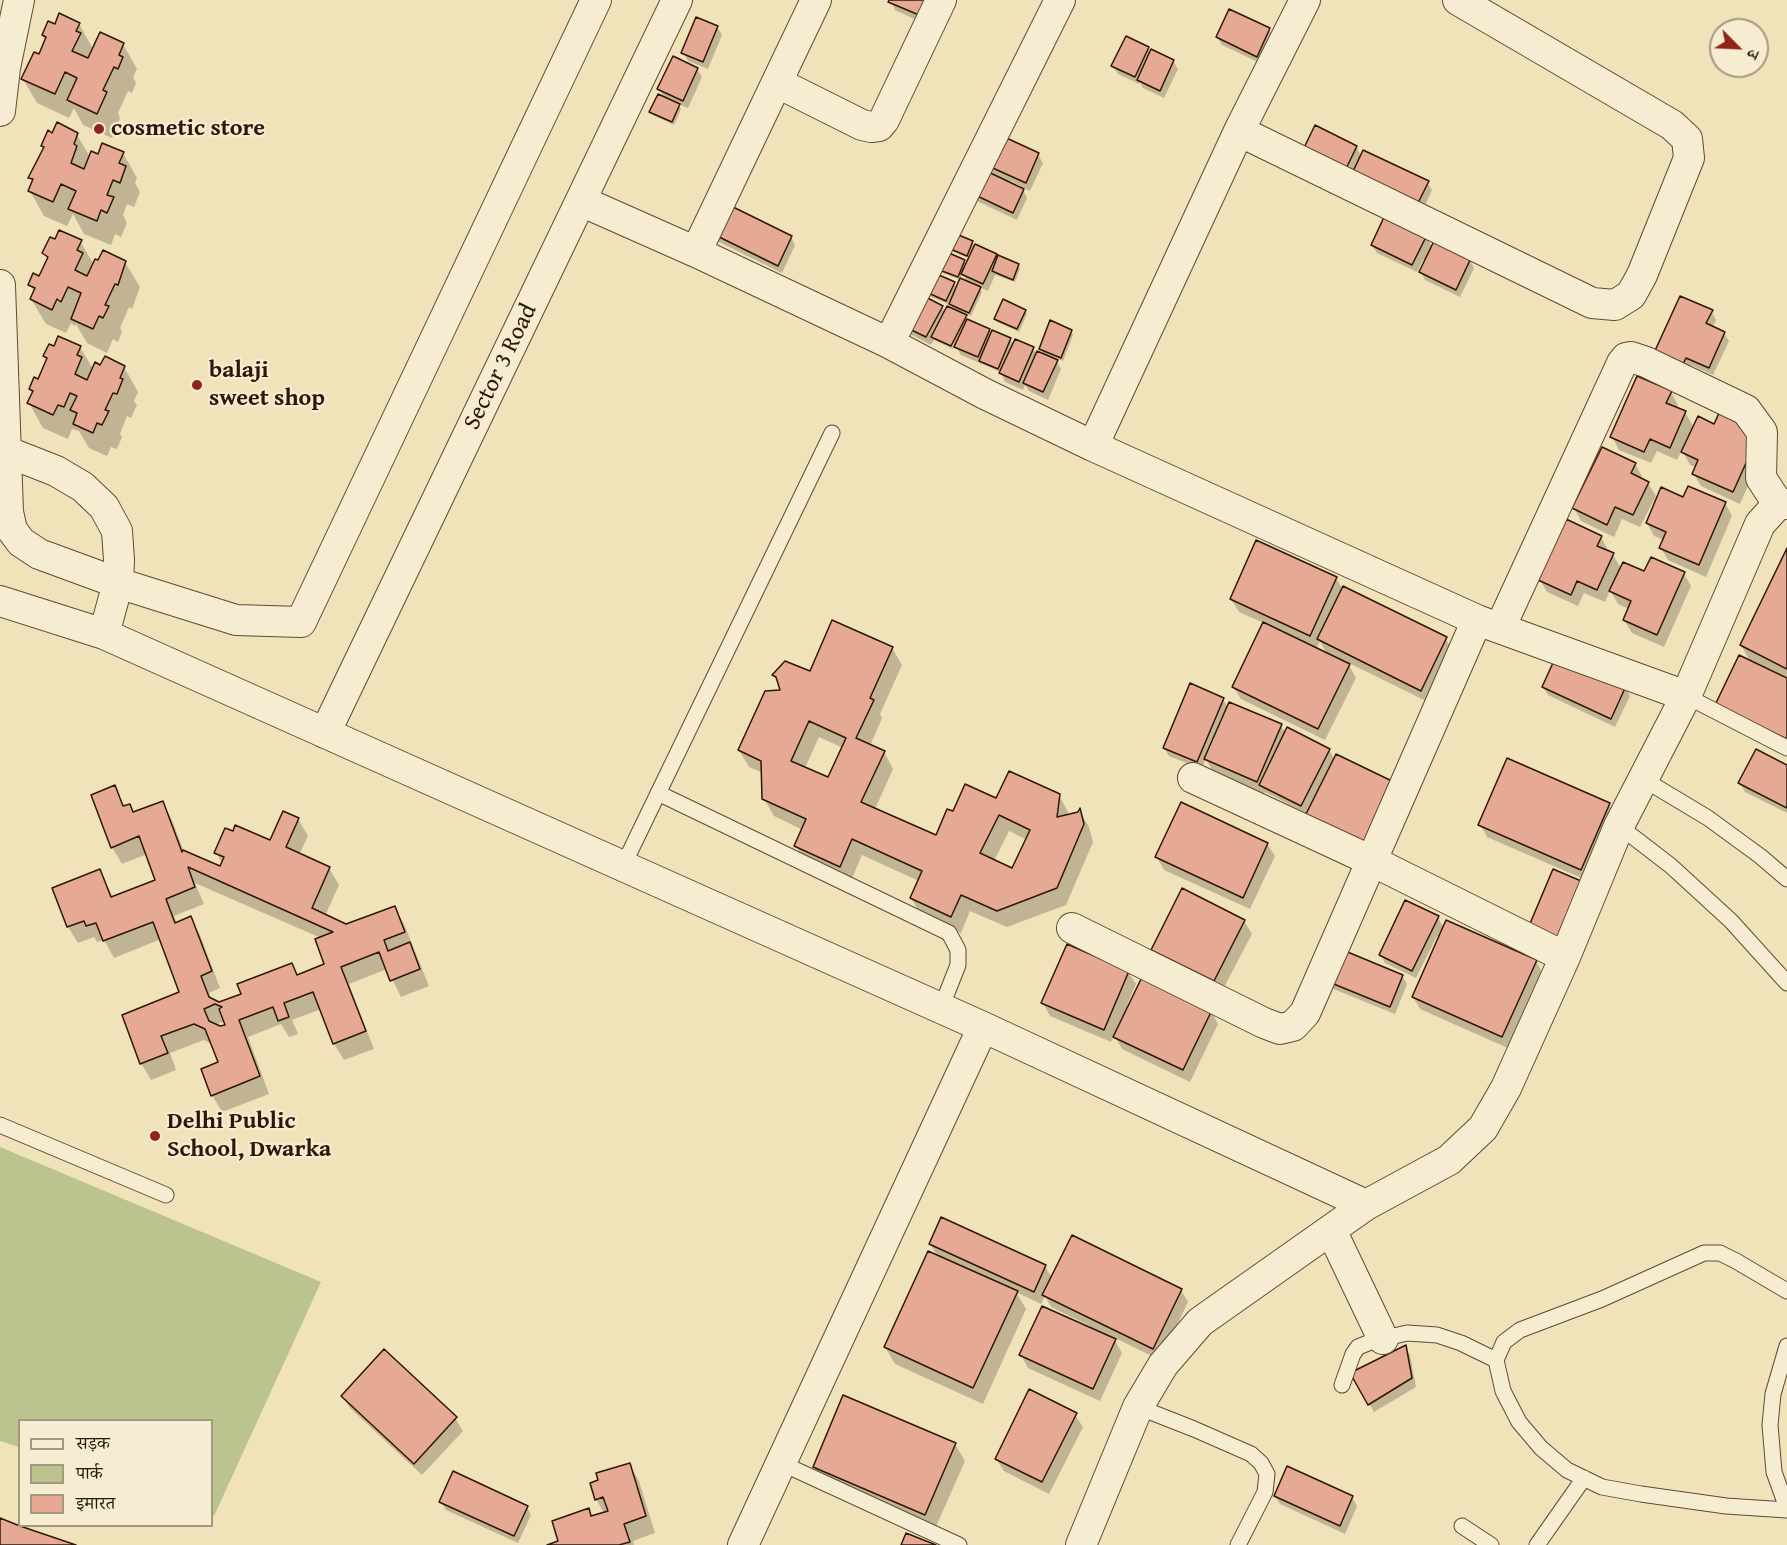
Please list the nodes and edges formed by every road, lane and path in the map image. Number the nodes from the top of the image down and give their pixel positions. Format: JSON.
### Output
{"nodes":[{"id":1,"x":19,"y":0,"type":"edge"},
{"id":2,"x":596,"y":0,"type":"edge"},
{"id":3,"x":677,"y":0,"type":"edge"},
{"id":4,"x":816,"y":0,"type":"edge"},
{"id":5,"x":941,"y":0,"type":"edge"},
{"id":6,"x":1060,"y":0,"type":"edge"},
{"id":7,"x":1305,"y":0,"type":"edge"},
{"id":8,"x":1458,"y":0,"type":"edge"},
{"id":9,"x":778,"y":83,"type":"junction"},
{"id":10,"x":0,"y":111,"type":"edge"},
{"id":11,"x":1239,"y":131,"type":"junction"},
{"id":12,"x":581,"y":201,"type":"junction"},
{"id":13,"x":696,"y":252,"type":"junction"},
{"id":14,"x":0,"y":285,"type":"edge"},
{"id":15,"x":889,"y":343,"type":"junction"},
{"id":16,"x":832,"y":433,"type":"dead end"},
{"id":17,"x":1093,"y":446,"type":"junction"},
{"id":18,"x":5,"y":451,"type":"junction"},
{"id":19,"x":1782,"y":504,"type":"edge"},
{"id":20,"x":118,"y":583,"type":"junction"},
{"id":21,"x":0,"y":601,"type":"edge"},
{"id":22,"x":1489,"y":624,"type":"junction"},
{"id":23,"x":104,"y":634,"type":"junction"},
{"id":24,"x":1686,"y":696,"type":"junction"},
{"id":25,"x":326,"y":733,"type":"junction"},
{"id":26,"x":1787,"y":748,"type":"edge"},
{"id":27,"x":1193,"y":778,"type":"dead end"},
{"id":28,"x":1643,"y":779,"type":"junction"},
{"id":29,"x":658,"y":793,"type":"junction"},
{"id":30,"x":1619,"y":826,"type":"junction"},
{"id":31,"x":1372,"y":861,"type":"junction"},
{"id":32,"x":623,"y":866,"type":"junction"},
{"id":33,"x":1787,"y":879,"type":"edge"},
{"id":34,"x":1072,"y":928,"type":"dead end"},
{"id":35,"x":1565,"y":957,"type":"junction"},
{"id":36,"x":1787,"y":983,"type":"edge"},
{"id":37,"x":941,"y":1008,"type":"junction"},
{"id":38,"x":983,"y":1027,"type":"junction"},
{"id":39,"x":0,"y":1125,"type":"edge"},
{"id":40,"x":166,"y":1195,"type":"dead end"},
{"id":41,"x":1366,"y":1205,"type":"junction"},
{"id":42,"x":1331,"y":1230,"type":"junction"},
{"id":43,"x":1787,"y":1291,"type":"edge"},
{"id":44,"x":1383,"y":1339,"type":"junction"},
{"id":45,"x":1787,"y":1346,"type":"edge"},
{"id":46,"x":1496,"y":1360,"type":"junction"},
{"id":47,"x":1342,"y":1385,"type":"dead end"},
{"id":48,"x":1780,"y":1392,"type":"edge"},
{"id":49,"x":1138,"y":1407,"type":"junction"},
{"id":50,"x":781,"y":1463,"type":"junction"},
{"id":51,"x":1584,"y":1478,"type":"junction"},
{"id":52,"x":1787,"y":1509,"type":"edge"},
{"id":53,"x":1462,"y":1526,"type":"dead end"},
{"id":54,"x":743,"y":1545,"type":"edge"},
{"id":55,"x":959,"y":1545,"type":"edge"},
{"id":56,"x":1081,"y":1545,"type":"edge"},
{"id":57,"x":1238,"y":1545,"type":"edge"},
{"id":58,"x":1491,"y":1545,"type":"edge"},
{"id":59,"x":1537,"y":1545,"type":"edge"}],
"edges":[{"from":1,"to":10,"type":"street"},
{"from":2,"to":20,"type":"street"},
{"from":3,"to":12,"type":"street","name":"Sector 3 Road"},
{"from":4,"to":9,"type":"street"},
{"from":5,"to":9,"type":"street"},
{"from":6,"to":15,"type":"street"},
{"from":7,"to":11,"type":"street"},
{"from":8,"to":11,"type":"street"},
{"from":9,"to":13,"type":"street"},
{"from":11,"to":17,"type":"street"},
{"from":12,"to":13,"type":"street"},
{"from":12,"to":25,"type":"street","name":"Sector 3 Road"},
{"from":13,"to":15,"type":"street"},
{"from":14,"to":18,"type":"street"},
{"from":15,"to":17,"type":"street"},
{"from":16,"to":29,"type":"lane"},
{"from":17,"to":22,"type":"street"},
{"from":18,"to":20,"type":"street"},
{"from":18,"to":20,"type":"street"},
{"from":19,"to":22,"type":"street"},
{"from":19,"to":24,"type":"street"},
{"from":20,"to":23,"type":"street"},
{"from":21,"to":23,"type":"street"},
{"from":22,"to":24,"type":"street"},
{"from":22,"to":31,"type":"street"},
{"from":23,"to":25,"type":"street"},
{"from":24,"to":26,"type":"lane"},
{"from":24,"to":28,"type":"street"},
{"from":25,"to":32,"type":"street"},
{"from":27,"to":31,"type":"street"},
{"from":28,"to":30,"type":"street"},
{"from":28,"to":33,"type":"lane"},
{"from":29,"to":32,"type":"lane"},
{"from":29,"to":37,"type":"lane"},
{"from":30,"to":35,"type":"street"},
{"from":30,"to":36,"type":"lane"},
{"from":31,"to":34,"type":"street"},
{"from":31,"to":35,"type":"street"},
{"from":32,"to":37,"type":"street"},
{"from":35,"to":41,"type":"street"},
{"from":37,"to":38,"type":"street"},
{"from":38,"to":41,"type":"street"},
{"from":38,"to":50,"type":"street"},
{"from":39,"to":40,"type":"lane"},
{"from":41,"to":42,"type":"street"},
{"from":42,"to":44,"type":"street"},
{"from":42,"to":49,"type":"street"},
{"from":43,"to":46,"type":"lane"},
{"from":44,"to":46,"type":"lane"},
{"from":44,"to":47,"type":"lane"},
{"from":45,"to":48,"type":"lane"},
{"from":46,"to":51,"type":"lane"},
{"from":48,"to":52,"type":"lane"},
{"from":49,"to":56,"type":"street"},
{"from":49,"to":57,"type":"lane"},
{"from":50,"to":54,"type":"street"},
{"from":50,"to":55,"type":"lane"},
{"from":51,"to":52,"type":"lane"},
{"from":51,"to":59,"type":"lane"},
{"from":53,"to":58,"type":"lane"}]}
